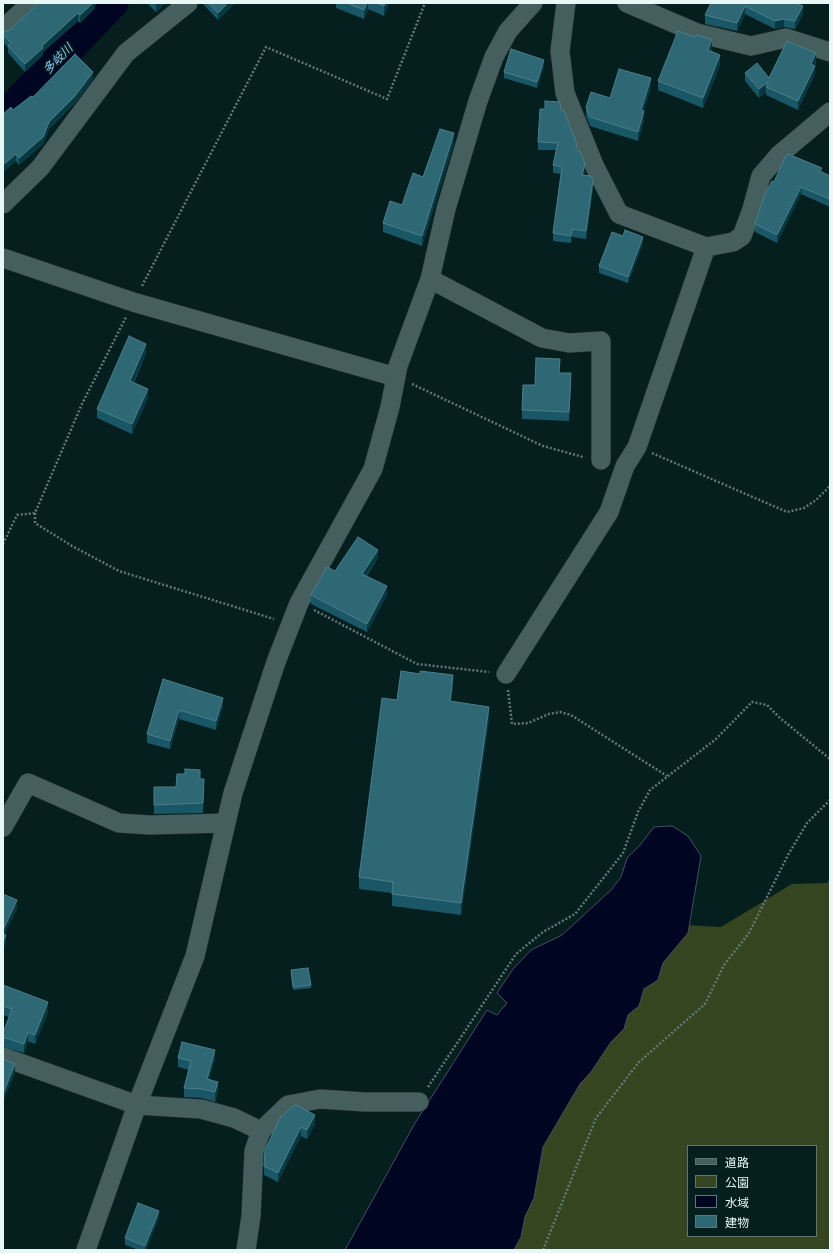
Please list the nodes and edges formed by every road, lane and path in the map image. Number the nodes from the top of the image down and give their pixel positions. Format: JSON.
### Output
{"nodes":[{"id":1,"x":31,"y":3,"type":"edge"},
{"id":2,"x":188,"y":3,"type":"edge"},
{"id":3,"x":425,"y":3,"type":"edge"},
{"id":4,"x":533,"y":3,"type":"edge"},
{"id":5,"x":566,"y":3,"type":"edge"},
{"id":6,"x":627,"y":3,"type":"edge"},
{"id":7,"x":3,"y":29,"type":"edge"},
{"id":8,"x":830,"y":52,"type":"edge"},
{"id":9,"x":830,"y":112,"type":"edge"},
{"id":10,"x":3,"y":204,"type":"edge"},
{"id":11,"x":706,"y":247,"type":"junction"},
{"id":12,"x":3,"y":258,"type":"edge"},
{"id":13,"x":430,"y":279,"type":"junction"},
{"id":14,"x":133,"y":302,"type":"junction"},
{"id":15,"x":396,"y":377,"type":"junction"},
{"id":16,"x":637,"y":447,"type":"junction"},
{"id":17,"x":601,"y":460,"type":"joint"},
{"id":18,"x":830,"y":486,"type":"edge"},
{"id":19,"x":35,"y":513,"type":"junction"},
{"id":20,"x":3,"y":544,"type":"edge"},
{"id":21,"x":299,"y":603,"type":"junction"},
{"id":22,"x":291,"y":624,"type":"junction"},
{"id":23,"x":506,"y":674,"type":"junction"},
{"id":24,"x":830,"y":759,"type":"edge"},
{"id":25,"x":668,"y":776,"type":"junction"},
{"id":26,"x":830,"y":800,"type":"edge"},
{"id":27,"x":226,"y":823,"type":"junction"},
{"id":28,"x":3,"y":827,"type":"edge"},
{"id":29,"x":3,"y":1057,"type":"edge"},
{"id":30,"x":419,"y":1102,"type":"joint"},
{"id":31,"x":137,"y":1105,"type":"junction"},
{"id":32,"x":261,"y":1132,"type":"junction"},
{"id":33,"x":86,"y":1250,"type":"edge"},
{"id":34,"x":246,"y":1250,"type":"edge"},
{"id":35,"x":543,"y":1250,"type":"edge"}],
"edges":[{"from":1,"to":7,"type":"street"},
{"from":2,"to":10,"type":"street"},
{"from":3,"to":14,"type":"path"},
{"from":4,"to":13,"type":"street"},
{"from":5,"to":11,"type":"street"},
{"from":6,"to":8,"type":"street"},
{"from":9,"to":11,"type":"street"},
{"from":11,"to":16,"type":"street"},
{"from":12,"to":14,"type":"street"},
{"from":13,"to":15,"type":"street"},
{"from":13,"to":17,"type":"street"},
{"from":14,"to":15,"type":"street"},
{"from":14,"to":19,"type":"path"},
{"from":15,"to":17,"type":"path"},
{"from":15,"to":21,"type":"street"},
{"from":16,"to":18,"type":"path"},
{"from":16,"to":23,"type":"street"},
{"from":19,"to":20,"type":"path"},
{"from":19,"to":22,"type":"path"},
{"from":21,"to":22,"type":"street"},
{"from":21,"to":23,"type":"path"},
{"from":22,"to":27,"type":"street"},
{"from":23,"to":25,"type":"path"},
{"from":24,"to":25,"type":"path"},
{"from":25,"to":30,"type":"path"},
{"from":26,"to":35,"type":"path"},
{"from":27,"to":28,"type":"street"},
{"from":27,"to":31,"type":"street"},
{"from":29,"to":31,"type":"street"},
{"from":30,"to":32,"type":"street"},
{"from":31,"to":32,"type":"street"},
{"from":31,"to":33,"type":"street"},
{"from":32,"to":34,"type":"street"}]}
